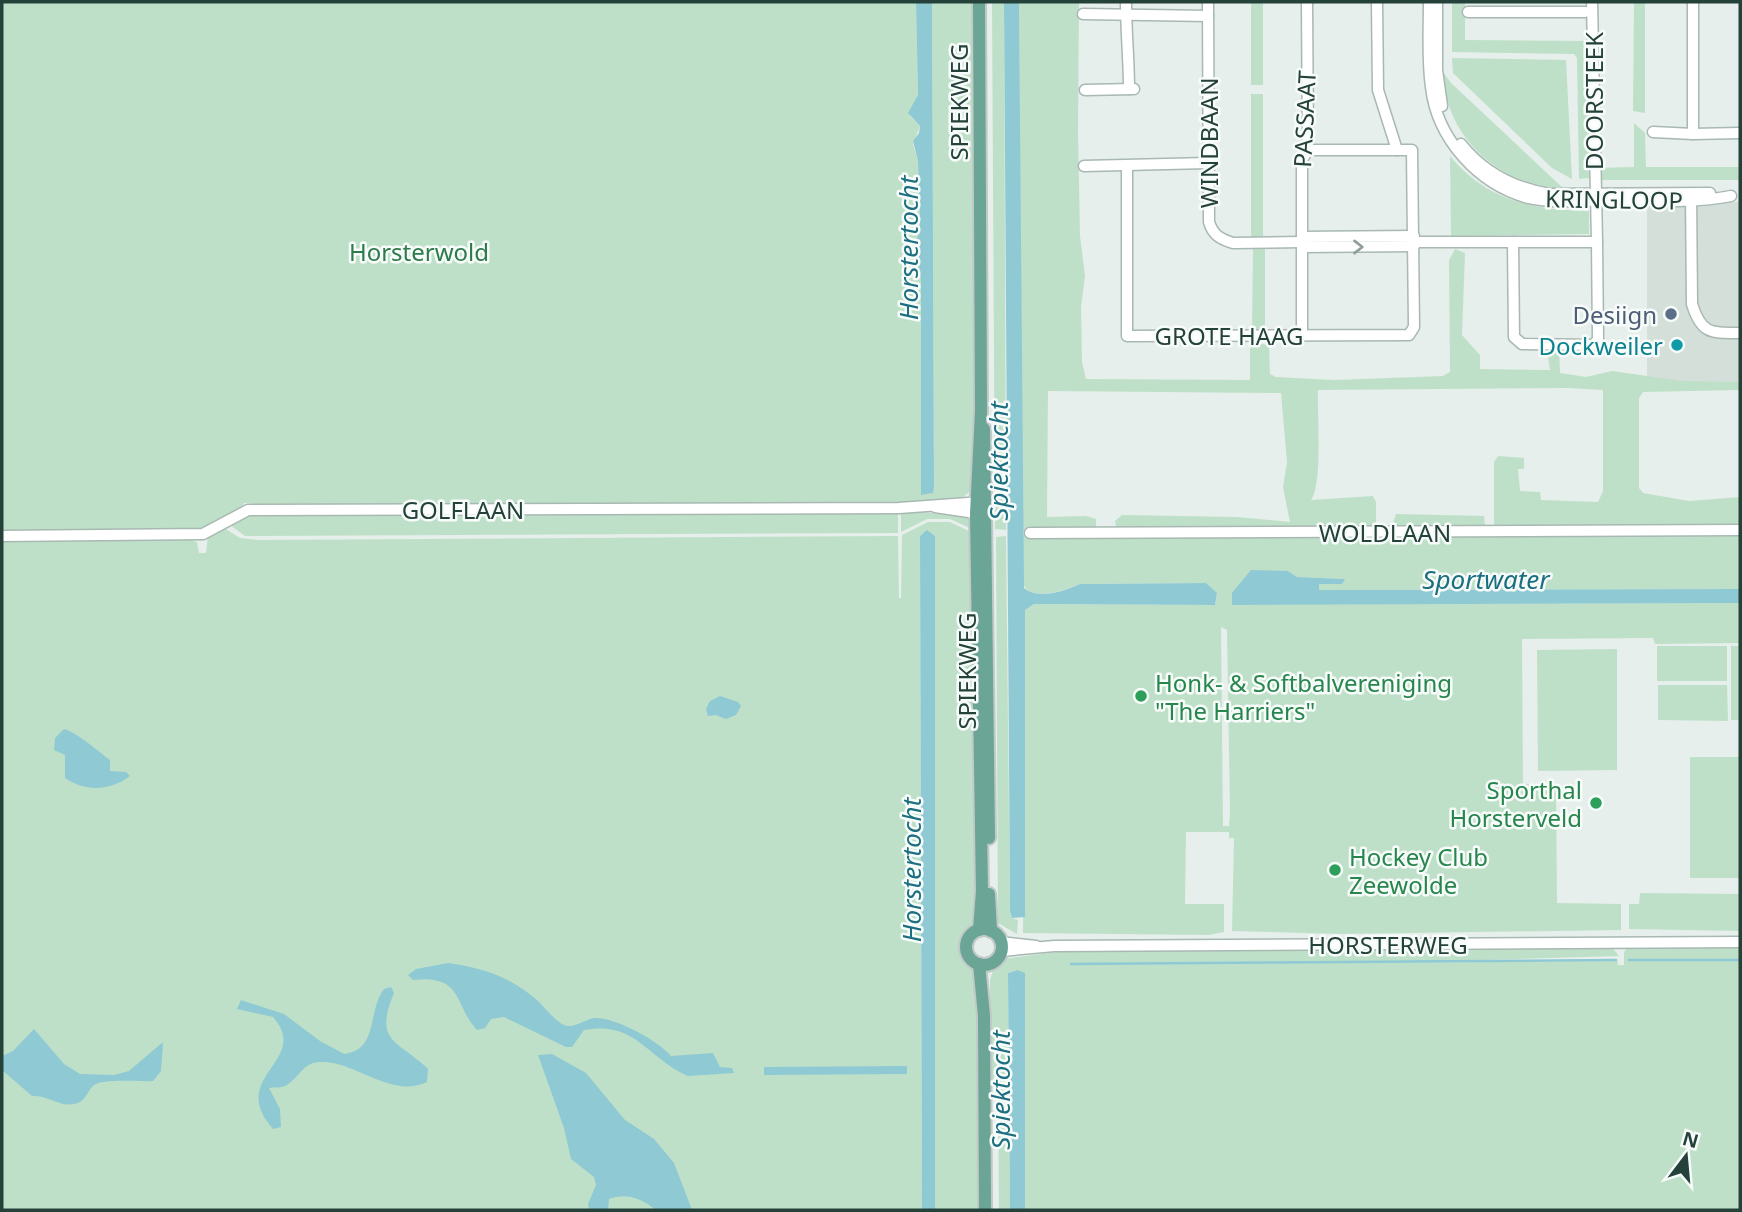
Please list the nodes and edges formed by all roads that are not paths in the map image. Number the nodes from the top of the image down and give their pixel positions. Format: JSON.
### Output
{"nodes":[{"id":1,"x":979,"y":2,"type":"edge"},
{"id":2,"x":1126,"y":2,"type":"edge"},
{"id":3,"x":1208,"y":2,"type":"edge"},
{"id":4,"x":1307,"y":2,"type":"edge"},
{"id":5,"x":1377,"y":2,"type":"edge"},
{"id":6,"x":1429,"y":2,"type":"edge"},
{"id":7,"x":1437,"y":2,"type":"edge"},
{"id":8,"x":1592,"y":2,"type":"edge"},
{"id":9,"x":1693,"y":2,"type":"edge"},
{"id":10,"x":1525,"y":7,"type":"edge"},
{"id":11,"x":1468,"y":12,"type":"dead end"},
{"id":12,"x":1584,"y":12,"type":"dead end"},
{"id":13,"x":1127,"y":13,"type":"junction"},
{"id":14,"x":1083,"y":14,"type":"dead end"},
{"id":15,"x":1208,"y":16,"type":"junction"},
{"id":16,"x":1086,"y":90,"type":"dead end"},
{"id":17,"x":1653,"y":132,"type":"dead end"},
{"id":18,"x":1740,"y":133,"type":"edge"},
{"id":19,"x":1693,"y":134,"type":"junction"},
{"id":20,"x":1308,"y":150,"type":"junction"},
{"id":21,"x":1396,"y":150,"type":"junction"},
{"id":22,"x":1208,"y":163,"type":"junction"},
{"id":23,"x":1084,"y":166,"type":"dead end"},
{"id":24,"x":1127,"y":167,"type":"junction"},
{"id":25,"x":1736,"y":196,"type":"edge"},
{"id":26,"x":1594,"y":197,"type":"junction"},
{"id":27,"x":1691,"y":197,"type":"junction"},
{"id":28,"x":1414,"y":241,"type":"junction"},
{"id":29,"x":1302,"y":242,"type":"junction"},
{"id":30,"x":1513,"y":242,"type":"junction"},
{"id":31,"x":1597,"y":242,"type":"junction"},
{"id":32,"x":1740,"y":333,"type":"edge"},
{"id":33,"x":1302,"y":335,"type":"junction"},
{"id":34,"x":981,"y":508,"type":"junction"},
{"id":35,"x":1740,"y":530,"type":"edge"},
{"id":36,"x":1030,"y":533,"type":"dead end"},
{"id":37,"x":2,"y":536,"type":"edge"},
{"id":38,"x":985,"y":930,"type":"junction"},
{"id":39,"x":1740,"y":942,"type":"edge"},
{"id":40,"x":1001,"y":947,"type":"junction"},
{"id":41,"x":983,"y":964,"type":"junction"},
{"id":42,"x":985,"y":1210,"type":"edge"}],
"edges":[{"from":1,"to":34,"type":"main road","name":"SPIEKWEG"},
{"from":2,"to":13,"type":"street"},
{"from":3,"to":15,"type":"street","name":"WINDBAAN"},
{"from":4,"to":20,"type":"street","name":"PASSAAT"},
{"from":5,"to":21,"type":"street"},
{"from":6,"to":26,"type":"street","name":"KRINGLOOP"},
{"from":7,"to":26,"type":"street","name":"KRINGLOOP"},
{"from":8,"to":26,"type":"street","name":"DOORSTEEK"},
{"from":9,"to":19,"type":"street"},
{"from":10,"to":11,"type":"street"},
{"from":10,"to":12,"type":"street"},
{"from":13,"to":14,"type":"street"},
{"from":13,"to":15,"type":"street"},
{"from":13,"to":16,"type":"street"},
{"from":15,"to":22,"type":"street","name":"WINDBAAN"},
{"from":17,"to":19,"type":"street"},
{"from":18,"to":19,"type":"street"},
{"from":20,"to":21,"type":"street"},
{"from":20,"to":29,"type":"street","name":"PASSAAT"},
{"from":21,"to":28,"type":"street"},
{"from":22,"to":24,"type":"street"},
{"from":22,"to":29,"type":"street","name":"WINDBAAN"},
{"from":23,"to":24,"type":"street"},
{"from":24,"to":33,"type":"street","name":"GROTE HAAG"},
{"from":25,"to":27,"type":"street","name":"KRINGLOOP"},
{"from":26,"to":27,"type":"street","name":"KRINGLOOP"},
{"from":26,"to":31,"type":"street"},
{"from":27,"to":32,"type":"street"},
{"from":28,"to":29,"type":"street","name":"WINDBAAN"},
{"from":28,"to":30,"type":"street","name":"WINDBAAN"},
{"from":28,"to":33,"type":"street","name":"GROTE HAAG"},
{"from":29,"to":33,"type":"street","name":"PASSAAT"},
{"from":30,"to":31,"type":"street","name":"WINDBAAN"},
{"from":30,"to":31,"type":"street"},
{"from":34,"to":37,"type":"street","name":"GOLFLAAN"},
{"from":34,"to":38,"type":"main road","name":"SPIEKWEG"},
{"from":35,"to":36,"type":"street","name":"WOLDLAAN"},
{"from":38,"to":40,"type":"main road"},
{"from":38,"to":41,"type":"main road"},
{"from":39,"to":40,"type":"street","name":"HORSTERWEG"},
{"from":40,"to":41,"type":"main road"},
{"from":41,"to":42,"type":"main road"}]}
